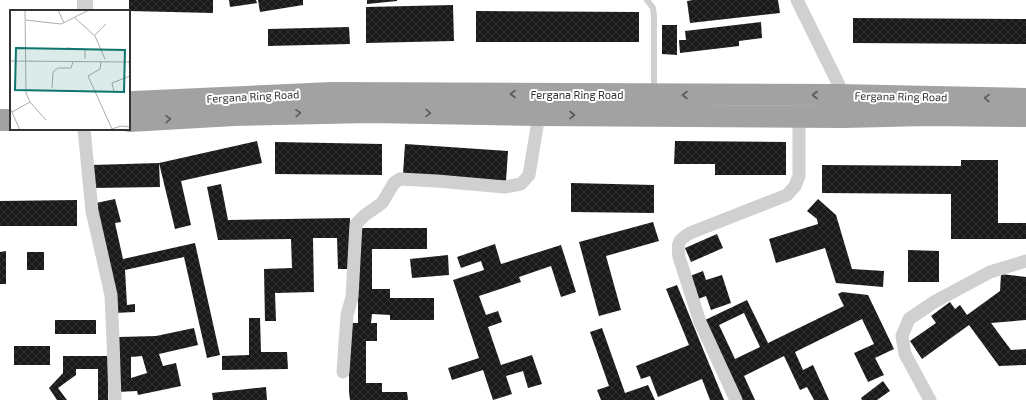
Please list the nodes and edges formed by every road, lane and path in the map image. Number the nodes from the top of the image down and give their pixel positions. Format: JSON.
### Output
{"nodes":[{"id":1,"x":647,"y":0,"type":"edge"},
{"id":2,"x":797,"y":0,"type":"edge"},
{"id":3,"x":654,"y":94,"type":"junction"},
{"id":4,"x":839,"y":95,"type":"junction"},
{"id":5,"x":1026,"y":99,"type":"edge"},
{"id":6,"x":130,"y":103,"type":"edge"},
{"id":7,"x":539,"y":115,"type":"junction"},
{"id":8,"x":799,"y":116,"type":"junction"},
{"id":9,"x":1026,"y":116,"type":"edge"},
{"id":10,"x":130,"y":121,"type":"edge"},
{"id":11,"x":84,"y":130,"type":"edge"},
{"id":12,"x":1026,"y":261,"type":"edge"},
{"id":13,"x":343,"y":372,"type":"dead end"},
{"id":14,"x":115,"y":400,"type":"edge"},
{"id":15,"x":736,"y":400,"type":"edge"},
{"id":16,"x":930,"y":400,"type":"edge"}],
"edges":[{"from":1,"to":3,"type":"lane"},
{"from":2,"to":4,"type":"street"},
{"from":4,"to":3,"type":"highway","name":"Fergana Ring Road","one_way":true},
{"from":3,"to":6,"type":"highway","name":"Fergana Ring Road","one_way":true},
{"from":5,"to":4,"type":"highway","name":"Fergana Ring Road","one_way":true},
{"from":7,"to":8,"type":"highway","name":"Fergana Ring Road","one_way":true},
{"from":10,"to":7,"type":"highway","name":"Fergana Ring Road","one_way":true},
{"from":7,"to":13,"type":"street"},
{"from":8,"to":9,"type":"highway","name":"Fergana Ring Road"},
{"from":8,"to":15,"type":"street"},
{"from":11,"to":14,"type":"street"},
{"from":12,"to":16,"type":"street"}]}
